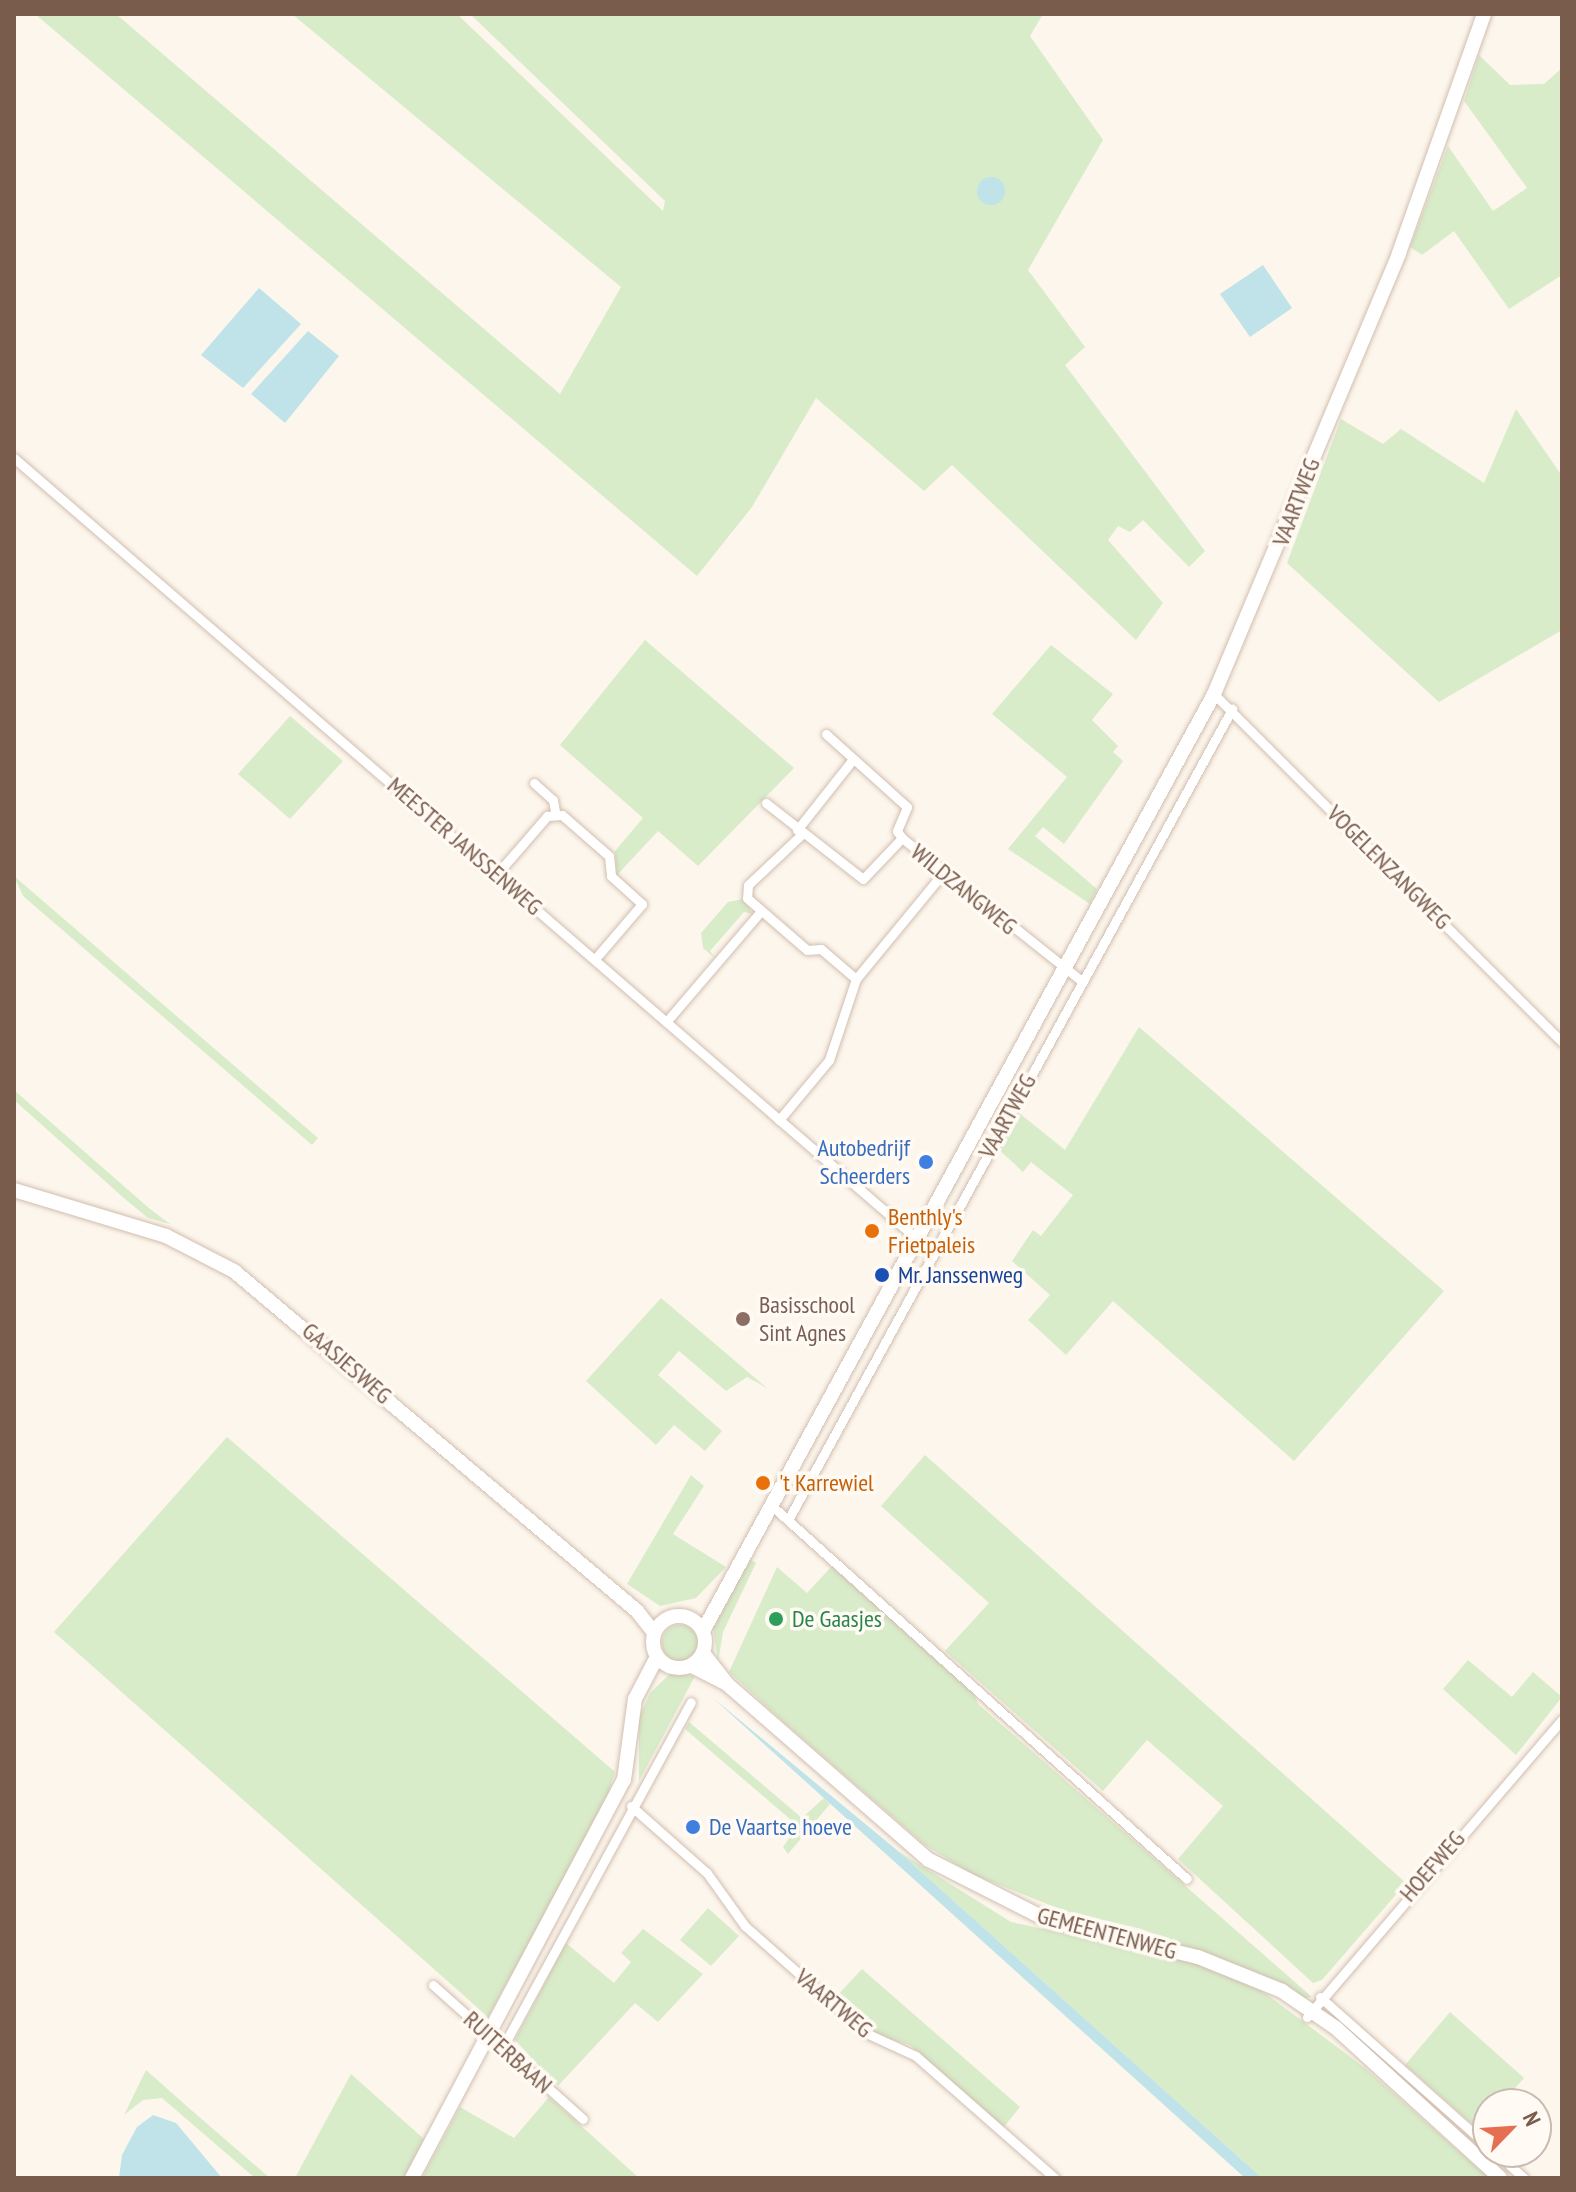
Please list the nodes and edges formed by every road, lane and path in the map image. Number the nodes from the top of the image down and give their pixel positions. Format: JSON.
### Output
{"nodes":[{"id":1,"x":1484,"y":14,"type":"edge"},
{"id":2,"x":14,"y":458,"type":"edge"},
{"id":3,"x":1214,"y":694,"type":"junction"},
{"id":4,"x":1232,"y":709,"type":"junction"},
{"id":5,"x":826,"y":734,"type":"dead end"},
{"id":6,"x":853,"y":759,"type":"junction"},
{"id":7,"x":534,"y":783,"type":"dead end"},
{"id":8,"x":766,"y":803,"type":"dead end"},
{"id":9,"x":555,"y":811,"type":"junction"},
{"id":10,"x":800,"y":832,"type":"junction"},
{"id":11,"x":902,"y":838,"type":"junction"},
{"id":12,"x":944,"y":872,"type":"junction"},
{"id":13,"x":497,"y":874,"type":"junction"},
{"id":14,"x":761,"y":911,"type":"junction"},
{"id":15,"x":595,"y":959,"type":"junction"},
{"id":16,"x":1065,"y":971,"type":"junction"},
{"id":17,"x":856,"y":979,"type":"junction"},
{"id":18,"x":1082,"y":981,"type":"junction"},
{"id":19,"x":667,"y":1021,"type":"junction"},
{"id":20,"x":1562,"y":1042,"type":"edge"},
{"id":21,"x":779,"y":1120,"type":"junction"},
{"id":22,"x":14,"y":1190,"type":"edge"},
{"id":23,"x":914,"y":1237,"type":"junction"},
{"id":24,"x":931,"y":1251,"type":"junction"},
{"id":25,"x":771,"y":1505,"type":"junction"},
{"id":26,"x":788,"y":1520,"type":"junction"},
{"id":27,"x":716,"y":1602,"type":"junction"},
{"id":28,"x":637,"y":1611,"type":"junction"},
{"id":29,"x":691,"y":1619,"type":"junction"},
{"id":30,"x":664,"y":1620,"type":"junction"},
{"id":31,"x":703,"y":1631,"type":"junction"},
{"id":32,"x":654,"y":1633,"type":"junction"},
{"id":33,"x":703,"y":1653,"type":"junction"},
{"id":34,"x":657,"y":1657,"type":"junction"},
{"id":35,"x":692,"y":1666,"type":"junction"},
{"id":36,"x":669,"y":1667,"type":"junction"},
{"id":37,"x":644,"y":1684,"type":"junction"},
{"id":38,"x":727,"y":1684,"type":"junction"},
{"id":39,"x":691,"y":1702,"type":"dead end"},
{"id":40,"x":1562,"y":1719,"type":"edge"},
{"id":41,"x":613,"y":1802,"type":"junction"},
{"id":42,"x":630,"y":1808,"type":"junction"},
{"id":43,"x":1187,"y":1879,"type":"dead end"},
{"id":44,"x":433,"y":1985,"type":"dead end"},
{"id":45,"x":1313,"y":2008,"type":"junction"},
{"id":46,"x":489,"y":2032,"type":"junction"},
{"id":47,"x":505,"y":2043,"type":"junction"},
{"id":48,"x":583,"y":2119,"type":"dead end"},
{"id":49,"x":1472,"y":2133,"type":"edge"},
{"id":50,"x":412,"y":2178,"type":"edge"},
{"id":51,"x":1055,"y":2178,"type":"edge"},
{"id":52,"x":1500,"y":2178,"type":"edge"}],
"edges":[{"from":1,"to":3,"type":"street","name":"VAARTWEG"},
{"from":2,"to":13,"type":"street","name":"MEESTER JANSSENWEG"},
{"from":3,"to":4,"type":"street","name":"VOGELENZANGWEG"},
{"from":3,"to":16,"type":"street","name":"VAARTWEG"},
{"from":4,"to":18,"type":"street","name":"VAARTWEG"},
{"from":4,"to":20,"type":"street","name":"VOGELENZANGWEG"},
{"from":5,"to":6,"type":"street","name":"WILDZANGWEG"},
{"from":6,"to":10,"type":"street"},
{"from":6,"to":11,"type":"street","name":"WILDZANGWEG"},
{"from":7,"to":9,"type":"street"},
{"from":8,"to":10,"type":"street"},
{"from":9,"to":13,"type":"street"},
{"from":9,"to":15,"type":"street"},
{"from":10,"to":11,"type":"street"},
{"from":10,"to":14,"type":"street"},
{"from":11,"to":12,"type":"street","name":"WILDZANGWEG"},
{"from":12,"to":16,"type":"street","name":"WILDZANGWEG"},
{"from":12,"to":17,"type":"street"},
{"from":13,"to":15,"type":"street","name":"MEESTER JANSSENWEG"},
{"from":14,"to":17,"type":"street"},
{"from":14,"to":19,"type":"street"},
{"from":15,"to":19,"type":"street","name":"MEESTER JANSSENWEG"},
{"from":16,"to":18,"type":"street"},
{"from":16,"to":23,"type":"street","name":"VAARTWEG"},
{"from":17,"to":21,"type":"street"},
{"from":18,"to":24,"type":"street","name":"VAARTWEG"},
{"from":19,"to":21,"type":"street","name":"MEESTER JANSSENWEG"},
{"from":21,"to":23,"type":"street","name":"MEESTER JANSSENWEG"},
{"from":22,"to":28,"type":"street","name":"GAASJESWEG"},
{"from":23,"to":24,"type":"street"},
{"from":23,"to":25,"type":"street","name":"VAARTWEG"},
{"from":24,"to":26,"type":"street","name":"VAARTWEG"},
{"from":25,"to":26,"type":"street"},
{"from":25,"to":27,"type":"street","name":"VAARTWEG"},
{"from":26,"to":43,"type":"street"},
{"from":27,"to":29,"type":"street","name":"VAARTWEG"},
{"from":27,"to":31,"type":"street","name":"VAARTWEG"},
{"from":28,"to":30,"type":"street","name":"GAASJESWEG"},
{"from":28,"to":32,"type":"street","name":"GAASJESWEG"},
{"from":29,"to":30,"type":"street"},
{"from":29,"to":31,"type":"street"},
{"from":30,"to":32,"type":"street"},
{"from":31,"to":33,"type":"street"},
{"from":32,"to":34,"type":"street"},
{"from":33,"to":35,"type":"street"},
{"from":33,"to":38,"type":"street","name":"GEMEENTENWEG"},
{"from":34,"to":36,"type":"street"},
{"from":34,"to":37,"type":"street"},
{"from":35,"to":36,"type":"street"},
{"from":35,"to":38,"type":"street","name":"GEMEENTENWEG"},
{"from":36,"to":37,"type":"street"},
{"from":37,"to":41,"type":"street"},
{"from":38,"to":45,"type":"street","name":"GEMEENTENWEG"},
{"from":39,"to":42,"type":"street"},
{"from":40,"to":45,"type":"street","name":"HOEFWEG"},
{"from":41,"to":42,"type":"street","name":"VAARTWEG"},
{"from":41,"to":46,"type":"street"},
{"from":42,"to":47,"type":"street"},
{"from":42,"to":51,"type":"street","name":"VAARTWEG"},
{"from":44,"to":46,"type":"street","name":"RUITERBAAN"},
{"from":45,"to":49,"type":"street","name":"GEMEENTENWEG"},
{"from":45,"to":52,"type":"street","name":"GEMEENTENWEG"},
{"from":46,"to":47,"type":"street","name":"RUITERBAAN"},
{"from":46,"to":50,"type":"street"},
{"from":47,"to":48,"type":"street","name":"RUITERBAAN"}]}
